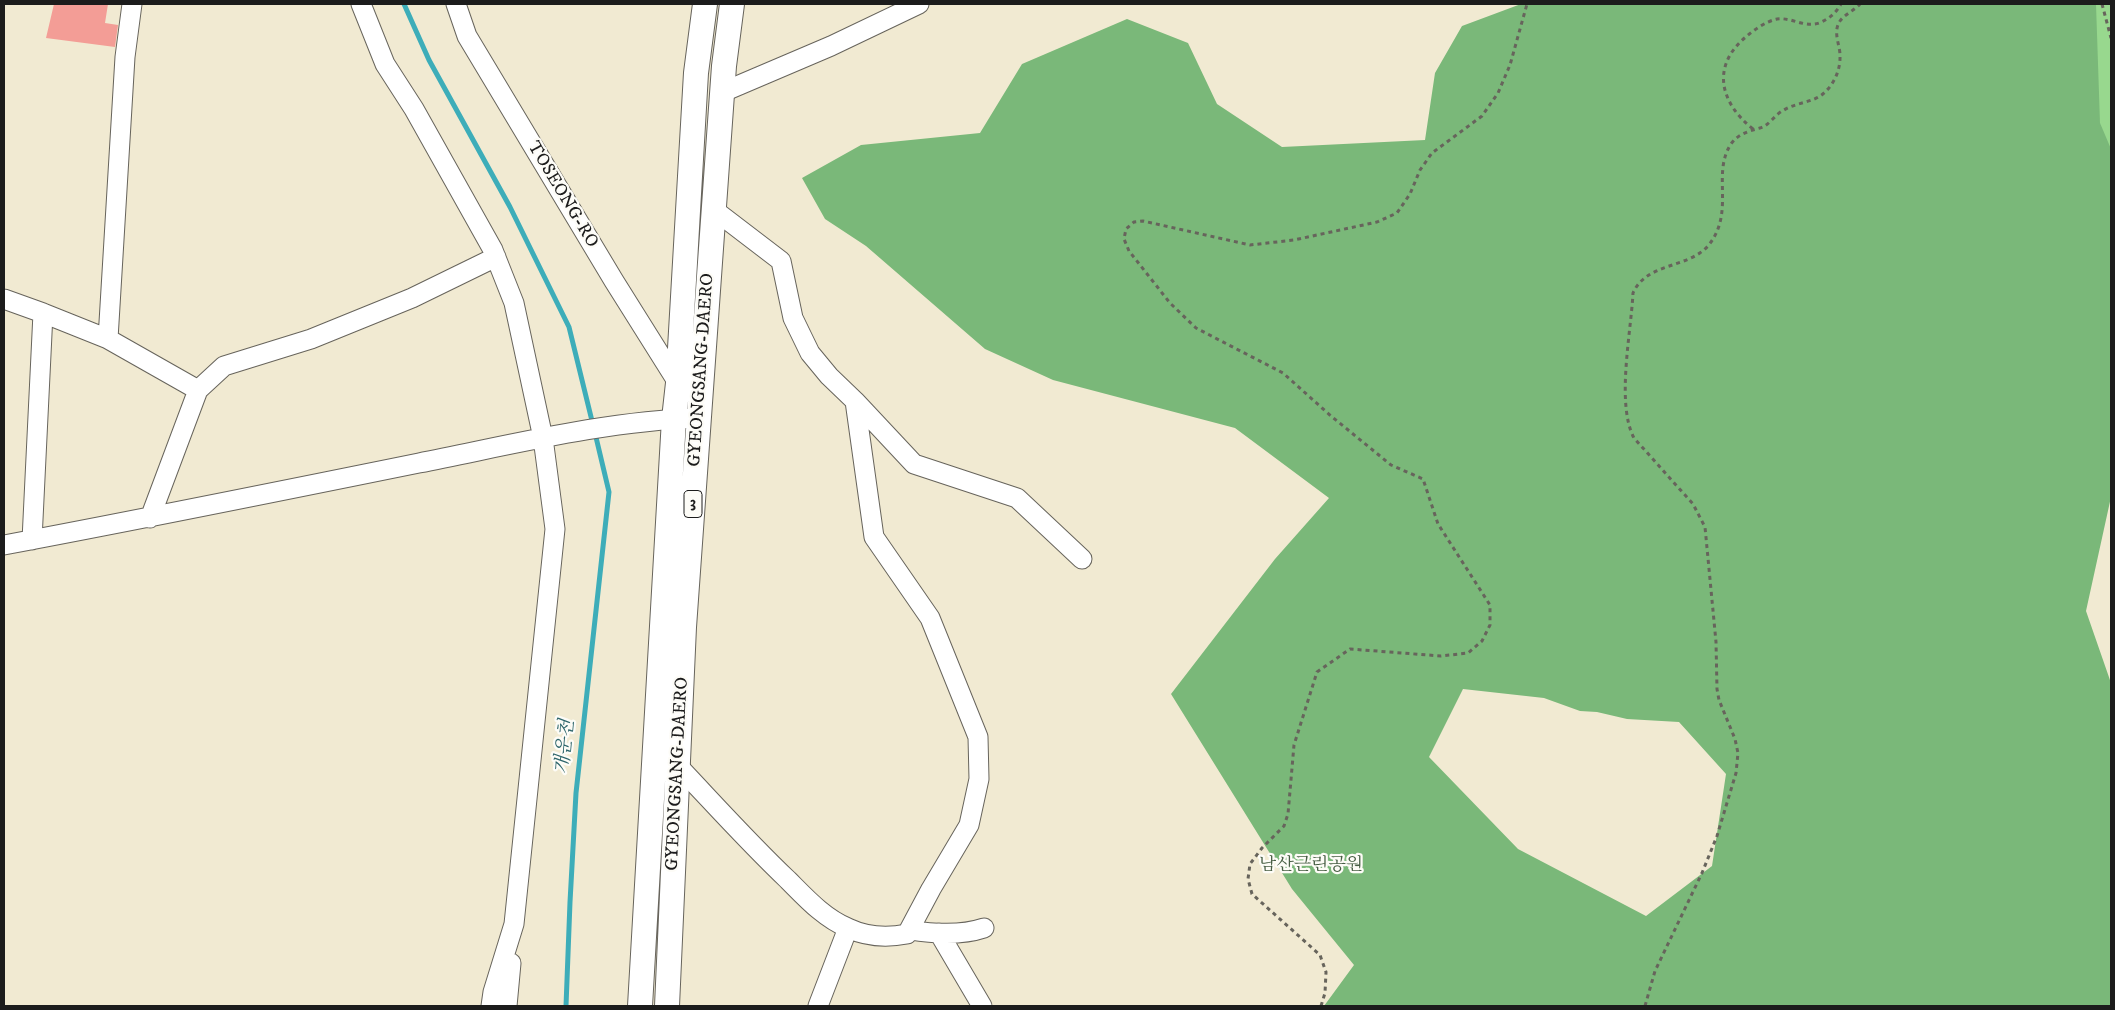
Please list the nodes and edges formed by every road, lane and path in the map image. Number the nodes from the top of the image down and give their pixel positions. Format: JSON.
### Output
{"nodes":[{"id":1,"x":132,"y":4,"type":"edge"},
{"id":2,"x":361,"y":4,"type":"edge"},
{"id":3,"x":456,"y":4,"type":"edge"},
{"id":4,"x":705,"y":4,"type":"edge"},
{"id":5,"x":732,"y":4,"type":"edge"},
{"id":6,"x":919,"y":4,"type":"edge"},
{"id":7,"x":1527,"y":4,"type":"edge"},
{"id":8,"x":1841,"y":4,"type":"edge"},
{"id":9,"x":1860,"y":4,"type":"edge"},
{"id":10,"x":2102,"y":4,"type":"edge"},
{"id":11,"x":2111,"y":38,"type":"edge"},
{"id":12,"x":723,"y":92,"type":"junction"},
{"id":13,"x":1753,"y":129,"type":"junction"},
{"id":14,"x":713,"y":210,"type":"junction"},
{"id":15,"x":496,"y":257,"type":"junction"},
{"id":16,"x":4,"y":299,"type":"edge"},
{"id":17,"x":43,"y":313,"type":"junction"},
{"id":18,"x":108,"y":339,"type":"junction"},
{"id":19,"x":678,"y":383,"type":"junction"},
{"id":20,"x":198,"y":390,"type":"junction"},
{"id":21,"x":855,"y":401,"type":"junction"},
{"id":22,"x":699,"y":418,"type":"junction"},
{"id":23,"x":674,"y":419,"type":"junction"},
{"id":24,"x":549,"y":437,"type":"junction"},
{"id":25,"x":150,"y":518,"type":"junction"},
{"id":26,"x":32,"y":540,"type":"junction"},
{"id":27,"x":4,"y":545,"type":"edge"},
{"id":28,"x":1082,"y":559,"type":"dead end"},
{"id":29,"x":679,"y":767,"type":"junction"},
{"id":30,"x":514,"y":924,"type":"junction"},
{"id":31,"x":848,"y":928,"type":"junction"},
{"id":32,"x":984,"y":928,"type":"dead end"},
{"id":33,"x":910,"y":930,"type":"junction"},
{"id":34,"x":939,"y":933,"type":"junction"},
{"id":35,"x":491,"y":1006,"type":"edge"},
{"id":36,"x":506,"y":1006,"type":"edge"},
{"id":37,"x":640,"y":1006,"type":"edge"},
{"id":38,"x":667,"y":1006,"type":"edge"},
{"id":39,"x":818,"y":1006,"type":"edge"},
{"id":40,"x":982,"y":1006,"type":"edge"},
{"id":41,"x":1320,"y":1006,"type":"edge"},
{"id":42,"x":1645,"y":1006,"type":"edge"}],
"edges":[{"from":1,"to":18,"type":"street"},
{"from":2,"to":15,"type":"street"},
{"from":3,"to":19,"type":"street","name":"TOSEONG-RO"},
{"from":4,"to":19,"type":"main road","name":"GYEONGSANG-DAERO","number":"3"},
{"from":5,"to":12,"type":"main road","name":"GYEONGSANG-DAERO","number":"3"},
{"from":6,"to":12,"type":"street"},
{"from":7,"to":41,"type":"path"},
{"from":8,"to":13,"type":"path"},
{"from":9,"to":13,"type":"path"},
{"from":10,"to":11,"type":"path"},
{"from":12,"to":14,"type":"main road","name":"GYEONGSANG-DAERO","number":"3"},
{"from":13,"to":42,"type":"path"},
{"from":14,"to":21,"type":"street"},
{"from":14,"to":22,"type":"main road","name":"GYEONGSANG-DAERO","number":"3"},
{"from":15,"to":20,"type":"street"},
{"from":15,"to":24,"type":"street"},
{"from":16,"to":17,"type":"street"},
{"from":17,"to":18,"type":"street"},
{"from":17,"to":26,"type":"street"},
{"from":18,"to":20,"type":"street"},
{"from":19,"to":23,"type":"main road","name":"GYEONGSANG-DAERO","number":"3"},
{"from":20,"to":25,"type":"street"},
{"from":21,"to":28,"type":"street"},
{"from":21,"to":33,"type":"street"},
{"from":22,"to":23,"type":"street"},
{"from":22,"to":29,"type":"main road","name":"GYEONGSANG-DAERO","number":"3"},
{"from":23,"to":24,"type":"street"},
{"from":23,"to":37,"type":"main road","name":"GYEONGSANG-DAERO","number":"3"},
{"from":24,"to":25,"type":"street"},
{"from":24,"to":30,"type":"street"},
{"from":25,"to":26,"type":"street"},
{"from":26,"to":27,"type":"street"},
{"from":29,"to":31,"type":"street"},
{"from":29,"to":38,"type":"main road","name":"GYEONGSANG-DAERO","number":"3"},
{"from":30,"to":35,"type":"street"},
{"from":30,"to":36,"type":"street"},
{"from":31,"to":33,"type":"street"},
{"from":31,"to":39,"type":"street"},
{"from":32,"to":34,"type":"street"},
{"from":33,"to":34,"type":"street"},
{"from":34,"to":40,"type":"street"}]}
